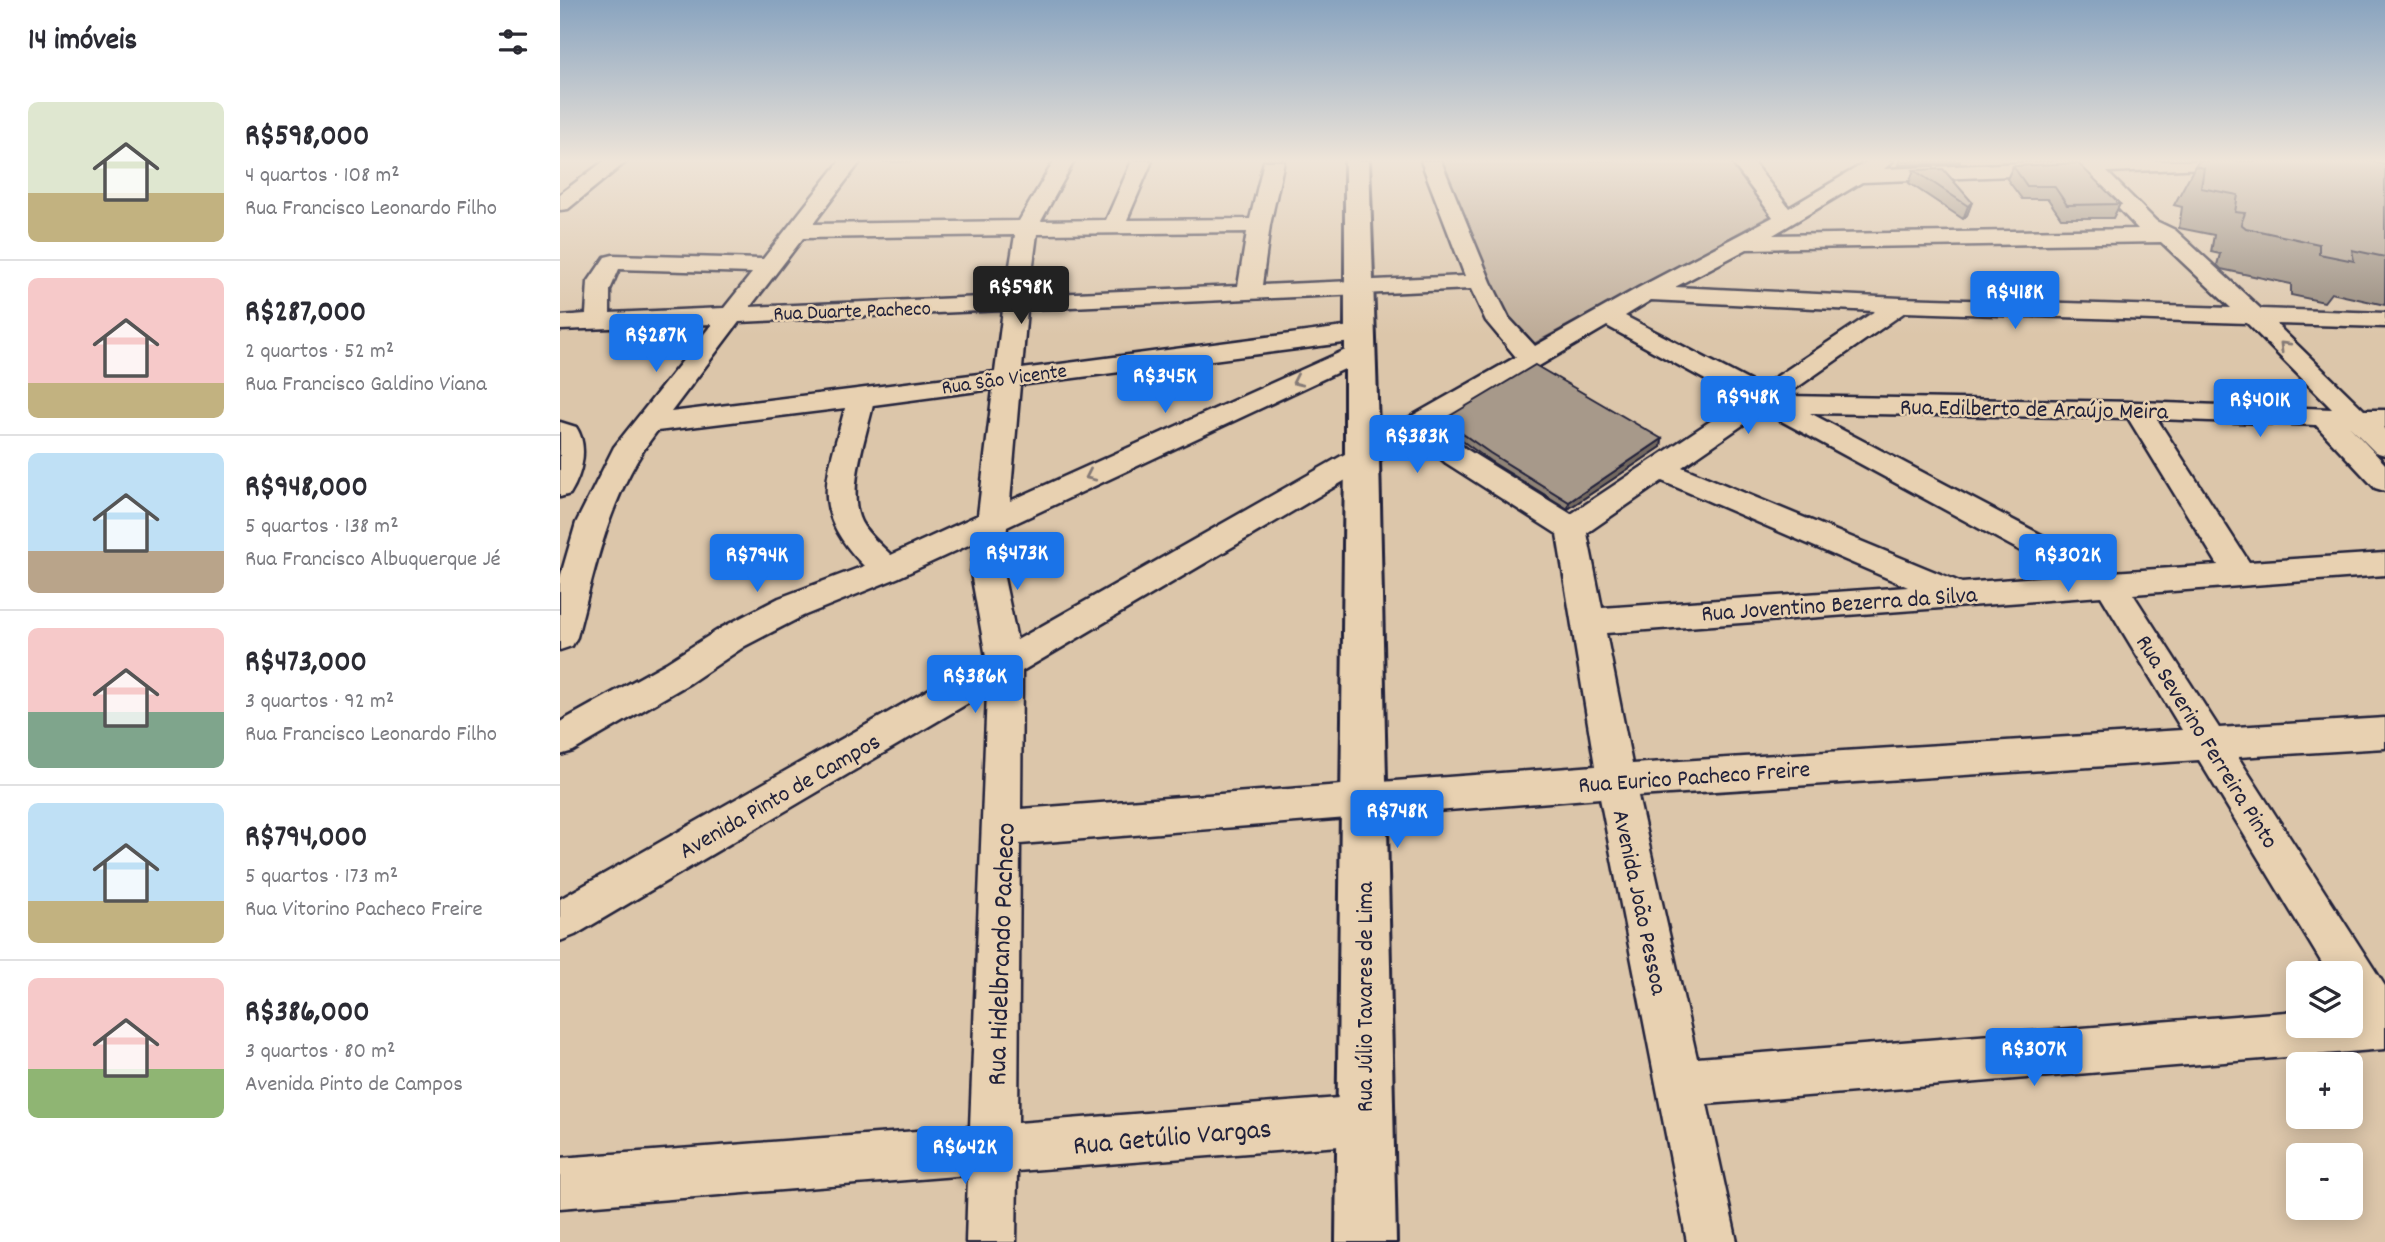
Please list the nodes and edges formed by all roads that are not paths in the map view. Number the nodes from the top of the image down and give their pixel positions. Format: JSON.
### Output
{"nodes":[{"id":1,"x":806,"y":219,"type":"edge"},
{"id":2,"x":1032,"y":219,"type":"edge"},
{"id":3,"x":1117,"y":219,"type":"edge"},
{"id":4,"x":1260,"y":219,"type":"edge"},
{"id":5,"x":1357,"y":219,"type":"edge"},
{"id":6,"x":1454,"y":219,"type":"edge"},
{"id":7,"x":1786,"y":219,"type":"edge"},
{"id":8,"x":2142,"y":219,"type":"edge"},
{"id":9,"x":1259,"y":225,"type":"junction"},
{"id":10,"x":1114,"y":226,"type":"junction"},
{"id":11,"x":1027,"y":228,"type":"junction"},
{"id":12,"x":796,"y":231,"type":"junction"},
{"id":13,"x":2155,"y":232,"type":"junction"},
{"id":14,"x":1741,"y":242,"type":"junction"},
{"id":15,"x":769,"y":266,"type":"junction"},
{"id":16,"x":1479,"y":282,"type":"junction"},
{"id":17,"x":1358,"y":288,"type":"junction"},
{"id":18,"x":1249,"y":292,"type":"junction"},
{"id":19,"x":1646,"y":293,"type":"junction"},
{"id":20,"x":1016,"y":303,"type":"junction"},
{"id":21,"x":1900,"y":305,"type":"junction"},
{"id":22,"x":730,"y":315,"type":"junction"},
{"id":23,"x":2225,"y":315,"type":"junction"},
{"id":24,"x":2253,"y":315,"type":"junction"},
{"id":25,"x":1607,"y":316,"type":"junction"},
{"id":26,"x":2385,"y":320,"type":"edge"},
{"id":27,"x":599,"y":321,"type":"junction"},
{"id":28,"x":560,"y":323,"type":"edge"},
{"id":29,"x":1359,"y":343,"type":"junction"},
{"id":30,"x":1532,"y":359,"type":"junction"},
{"id":31,"x":1008,"y":377,"type":"junction"},
{"id":32,"x":861,"y":398,"type":"junction"},
{"id":33,"x":1763,"y":402,"type":"junction"},
{"id":34,"x":2137,"y":410,"type":"junction"},
{"id":35,"x":2324,"y":417,"type":"junction"},
{"id":36,"x":2356,"y":418,"type":"junction"},
{"id":37,"x":2385,"y":419,"type":"edge"},
{"id":38,"x":649,"y":422,"type":"junction"},
{"id":39,"x":1418,"y":425,"type":"junction"},
{"id":40,"x":562,"y":433,"type":"edge"},
{"id":41,"x":2385,"y":446,"type":"edge"},
{"id":42,"x":1373,"y":451,"type":"junction"},
{"id":43,"x":1457,"y":456,"type":"junction"},
{"id":44,"x":1659,"y":469,"type":"junction"},
{"id":45,"x":2385,"y":481,"type":"edge"},
{"id":46,"x":560,"y":487,"type":"edge"},
{"id":47,"x":991,"y":522,"type":"junction"},
{"id":48,"x":1571,"y":529,"type":"junction"},
{"id":49,"x":2385,"y":564,"type":"edge"},
{"id":50,"x":886,"y":570,"type":"junction"},
{"id":51,"x":2241,"y":575,"type":"junction"},
{"id":52,"x":2111,"y":586,"type":"junction"},
{"id":53,"x":1957,"y":594,"type":"junction"},
{"id":54,"x":1587,"y":622,"type":"junction"},
{"id":55,"x":560,"y":637,"type":"edge"},
{"id":56,"x":1005,"y":665,"type":"junction"},
{"id":57,"x":2385,"y":733,"type":"edge"},
{"id":58,"x":560,"y":740,"type":"edge"},
{"id":59,"x":2211,"y":744,"type":"junction"},
{"id":60,"x":1616,"y":781,"type":"junction"},
{"id":61,"x":1363,"y":800,"type":"junction"},
{"id":62,"x":1003,"y":828,"type":"junction"},
{"id":63,"x":560,"y":921,"type":"edge"},
{"id":64,"x":2385,"y":1026,"type":"edge"},
{"id":65,"x":1678,"y":1083,"type":"junction"},
{"id":66,"x":1365,"y":1120,"type":"junction"},
{"id":67,"x":993,"y":1149,"type":"junction"},
{"id":68,"x":560,"y":1183,"type":"edge"},
{"id":69,"x":991,"y":1242,"type":"edge"},
{"id":70,"x":1366,"y":1242,"type":"edge"},
{"id":71,"x":1712,"y":1242,"type":"edge"}],
"edges":[{"from":1,"to":12,"type":"street"},
{"from":2,"to":11,"type":"street"},
{"from":3,"to":10,"type":"street"},
{"from":4,"to":9,"type":"street"},
{"from":5,"to":17,"type":"main road","name":"Rua Júlio Tavares de Lima"},
{"from":6,"to":16,"type":"street"},
{"from":7,"to":14,"type":"street","name":"Avenida Pinto de Campos"},
{"from":8,"to":13,"type":"street"},
{"from":9,"to":10,"type":"street"},
{"from":9,"to":18,"type":"street"},
{"from":10,"to":11,"type":"street"},
{"from":11,"to":12,"type":"street"},
{"from":11,"to":20,"type":"street","name":"Rua Hidelbrando Pacheco"},
{"from":12,"to":15,"type":"street"},
{"from":13,"to":14,"type":"street"},
{"from":13,"to":23,"type":"street"},
{"from":13,"to":24,"type":"street"},
{"from":14,"to":19,"type":"street","name":"Avenida Pinto de Campos"},
{"from":15,"to":22,"type":"street"},
{"from":15,"to":27,"type":"street"},
{"from":16,"to":17,"type":"street","name":"Rua Duarte Pacheco"},
{"from":16,"to":30,"type":"street"},
{"from":17,"to":18,"type":"street","name":"Rua Duarte Pacheco"},
{"from":17,"to":29,"type":"main road","name":"Rua Júlio Tavares de Lima"},
{"from":18,"to":20,"type":"street","name":"Rua Duarte Pacheco"},
{"from":19,"to":21,"type":"street"},
{"from":19,"to":25,"type":"street","name":"Avenida Pinto de Campos"},
{"from":20,"to":22,"type":"street","name":"Rua Duarte Pacheco"},
{"from":20,"to":31,"type":"street","name":"Rua Hidelbrando Pacheco"},
{"from":21,"to":23,"type":"street"},
{"from":21,"to":33,"type":"street"},
{"from":22,"to":27,"type":"street","name":"Rua Duarte Pacheco"},
{"from":22,"to":38,"type":"street"},
{"from":23,"to":24,"type":"street"},
{"from":23,"to":35,"type":"street"},
{"from":24,"to":26,"type":"street"},
{"from":36,"to":24,"type":"street","one_way":true},
{"from":25,"to":30,"type":"street","name":"Avenida Pinto de Campos"},
{"from":25,"to":33,"type":"street","name":"Rua Severino Ferreira Pinto"},
{"from":27,"to":28,"type":"street","name":"Rua Duarte Pacheco"},
{"from":29,"to":31,"type":"street","name":"Rua São Vicente"},
{"from":29,"to":42,"type":"main road","name":"Rua Júlio Tavares de Lima"},
{"from":29,"to":47,"type":"street","one_way":true},
{"from":30,"to":39,"type":"street","name":"Avenida Pinto de Campos"},
{"from":31,"to":32,"type":"street","name":"Rua São Vicente"},
{"from":31,"to":47,"type":"street","name":"Rua Hidelbrando Pacheco"},
{"from":32,"to":38,"type":"street","name":"Rua São Vicente"},
{"from":32,"to":50,"type":"street"},
{"from":33,"to":34,"type":"street","name":"Rua Edilberto de Araújo Meira"},
{"from":33,"to":44,"type":"street"},
{"from":33,"to":52,"type":"street","name":"Rua Severino Ferreira Pinto"},
{"from":34,"to":35,"type":"street","name":"Rua Edilberto de Araújo Meira"},
{"from":34,"to":51,"type":"street"},
{"from":35,"to":36,"type":"street","name":"Rua Edilberto de Araújo Meira"},
{"from":35,"to":45,"type":"street"},
{"from":36,"to":37,"type":"street","name":"Rua Edilberto de Araújo Meira"},
{"from":36,"to":41,"type":"street"},
{"from":38,"to":55,"type":"street"},
{"from":39,"to":42,"type":"street","name":"Avenida Pinto de Campos"},
{"from":39,"to":43,"type":"street"},
{"from":40,"to":46,"type":"street"},
{"from":42,"to":43,"type":"street"},
{"from":42,"to":56,"type":"street","name":"Avenida Pinto de Campos"},
{"from":42,"to":61,"type":"main road","name":"Rua Júlio Tavares de Lima"},
{"from":43,"to":48,"type":"street"},
{"from":44,"to":48,"type":"street"},
{"from":44,"to":53,"type":"street"},
{"from":47,"to":50,"type":"street"},
{"from":47,"to":56,"type":"street","name":"Rua Hidelbrando Pacheco"},
{"from":48,"to":54,"type":"street","name":"Avenida João Pessoa"},
{"from":49,"to":51,"type":"street","name":"Rua Joventino Bezerra da Silva"},
{"from":50,"to":58,"type":"street"},
{"from":51,"to":52,"type":"street","name":"Rua Joventino Bezerra da Silva"},
{"from":52,"to":53,"type":"street","name":"Rua Joventino Bezerra da Silva"},
{"from":52,"to":59,"type":"street","name":"Rua Severino Ferreira Pinto"},
{"from":53,"to":54,"type":"street","name":"Rua Joventino Bezerra da Silva"},
{"from":54,"to":60,"type":"street","name":"Avenida João Pessoa"},
{"from":56,"to":62,"type":"street","name":"Rua Hidelbrando Pacheco"},
{"from":56,"to":63,"type":"street","name":"Avenida Pinto de Campos"},
{"from":57,"to":59,"type":"street","name":"Rua Eurico Pacheco Freire"},
{"from":59,"to":60,"type":"street","name":"Rua Eurico Pacheco Freire"},
{"from":59,"to":64,"type":"street","name":"Rua Severino Ferreira Pinto"},
{"from":60,"to":61,"type":"street","name":"Rua Eurico Pacheco Freire"},
{"from":60,"to":65,"type":"street","name":"Avenida João Pessoa"},
{"from":61,"to":62,"type":"street","name":"Rua Eurico Pacheco Freire"},
{"from":61,"to":66,"type":"main road","name":"Rua Júlio Tavares de Lima"},
{"from":62,"to":67,"type":"street","name":"Rua Hidelbrando Pacheco"},
{"from":64,"to":65,"type":"street"},
{"from":65,"to":71,"type":"street","name":"Avenida João Pessoa"},
{"from":66,"to":67,"type":"street","name":"Rua Getúlio Vargas"},
{"from":66,"to":70,"type":"main road","name":"Rua Júlio Tavares de Lima"},
{"from":67,"to":68,"type":"street","name":"Rua Getúlio Vargas"},
{"from":67,"to":69,"type":"street","name":"Rua Hidelbrando Pacheco"}]}
